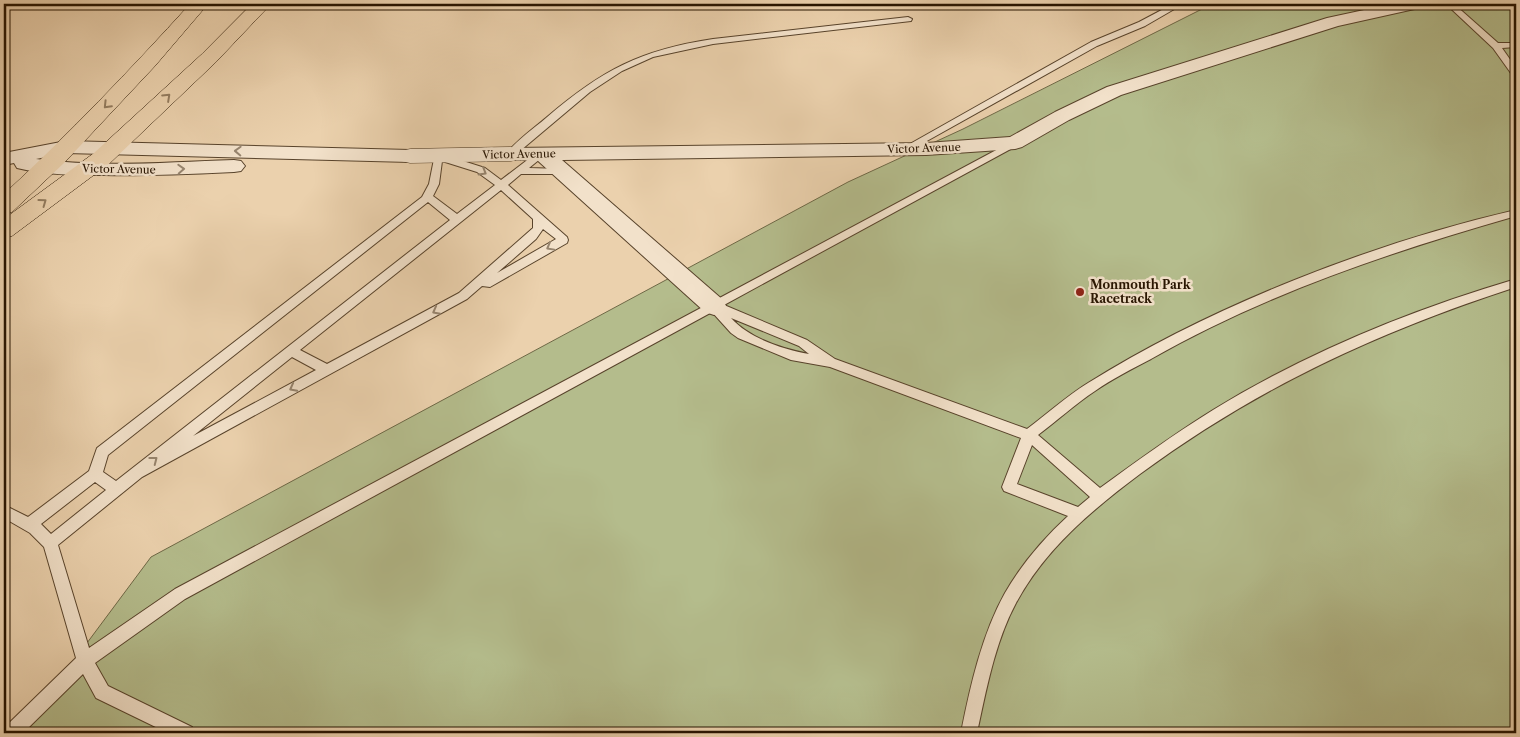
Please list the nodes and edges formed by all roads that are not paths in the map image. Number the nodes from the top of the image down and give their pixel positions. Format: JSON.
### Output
{"nodes":[{"id":1,"x":198,"y":4,"type":"edge"},
{"id":2,"x":262,"y":4,"type":"edge"},
{"id":3,"x":1178,"y":4,"type":"edge"},
{"id":4,"x":1413,"y":4,"type":"edge"},
{"id":5,"x":1450,"y":4,"type":"edge"},
{"id":6,"x":908,"y":19,"type":"dead end"},
{"id":7,"x":1516,"y":45,"type":"edge"},
{"id":8,"x":1496,"y":46,"type":"junction"},
{"id":9,"x":1516,"y":74,"type":"edge"},
{"id":10,"x":1015,"y":143,"type":"junction"},
{"id":11,"x":66,"y":147,"type":"junction"},
{"id":12,"x":112,"y":148,"type":"junction"},
{"id":13,"x":906,"y":149,"type":"junction"},
{"id":14,"x":542,"y":153,"type":"junction"},
{"id":15,"x":410,"y":156,"type":"junction"},
{"id":16,"x":438,"y":156,"type":"junction"},
{"id":17,"x":6,"y":159,"type":"edge"},
{"id":18,"x":516,"y":162,"type":"junction"},
{"id":19,"x":45,"y":168,"type":"junction"},
{"id":20,"x":87,"y":169,"type":"junction"},
{"id":21,"x":563,"y":172,"type":"junction"},
{"id":22,"x":502,"y":185,"type":"junction"},
{"id":23,"x":427,"y":198,"type":"junction"},
{"id":24,"x":4,"y":207,"type":"edge"},
{"id":25,"x":1516,"y":213,"type":"edge"},
{"id":26,"x":538,"y":218,"type":"junction"},
{"id":27,"x":458,"y":219,"type":"junction"},
{"id":28,"x":4,"y":230,"type":"edge"},
{"id":29,"x":1516,"y":283,"type":"edge"},
{"id":30,"x":463,"y":296,"type":"junction"},
{"id":31,"x":714,"y":306,"type":"junction"},
{"id":32,"x":291,"y":351,"type":"junction"},
{"id":33,"x":328,"y":370,"type":"junction"},
{"id":34,"x":1029,"y":435,"type":"junction"},
{"id":35,"x":138,"y":473,"type":"junction"},
{"id":36,"x":95,"y":474,"type":"junction"},
{"id":37,"x":116,"y":489,"type":"junction"},
{"id":38,"x":1100,"y":497,"type":"junction"},
{"id":39,"x":4,"y":511,"type":"edge"},
{"id":40,"x":1080,"y":514,"type":"junction"},
{"id":41,"x":30,"y":524,"type":"junction"},
{"id":42,"x":50,"y":542,"type":"junction"},
{"id":43,"x":85,"y":661,"type":"junction"},
{"id":44,"x":11,"y":733,"type":"edge"},
{"id":45,"x":186,"y":733,"type":"edge"},
{"id":46,"x":969,"y":733,"type":"edge"}],
"edges":[{"from":1,"to":11,"type":"highway","one_way":true},
{"from":12,"to":2,"type":"highway","one_way":true},
{"from":3,"to":13,"type":"lane"},
{"from":4,"to":10,"type":"street","name":"Victor Avenue"},
{"from":5,"to":8,"type":"lane"},
{"from":6,"to":18,"type":"lane"},
{"from":7,"to":8,"type":"lane"},
{"from":8,"to":9,"type":"lane"},
{"from":10,"to":13,"type":"street","name":"Victor Avenue"},
{"from":10,"to":31,"type":"lane"},
{"from":11,"to":12,"type":"street","name":"Victor Avenue"},
{"from":11,"to":17,"type":"street","name":"Victor Avenue"},
{"from":11,"to":19,"type":"highway"},
{"from":15,"to":12,"type":"street","name":"Victor Avenue","one_way":true},
{"from":12,"to":20,"type":"highway"},
{"from":13,"to":14,"type":"street","name":"Victor Avenue"},
{"from":14,"to":18,"type":"street","name":"Victor Avenue"},
{"from":14,"to":21,"type":"street"},
{"from":15,"to":16,"type":"street","name":"Victor Avenue"},
{"from":20,"to":15,"type":"street","name":"Victor Avenue","one_way":true},
{"from":16,"to":18,"type":"street","name":"Victor Avenue"},
{"from":16,"to":22,"type":"lane","one_way":true},
{"from":16,"to":23,"type":"lane"},
{"from":17,"to":19,"type":"street","name":"Victor Avenue"},
{"from":18,"to":21,"type":"lane"},
{"from":18,"to":22,"type":"lane"},
{"from":19,"to":20,"type":"street","name":"Victor Avenue"},
{"from":19,"to":24,"type":"highway"},
{"from":28,"to":20,"type":"highway","one_way":true},
{"from":21,"to":31,"type":"street"},
{"from":22,"to":26,"type":"lane"},
{"from":22,"to":27,"type":"lane"},
{"from":23,"to":27,"type":"lane"},
{"from":23,"to":36,"type":"lane"},
{"from":25,"to":34,"type":"lane"},
{"from":26,"to":30,"type":"lane"},
{"from":26,"to":30,"type":"lane","one_way":true},
{"from":27,"to":32,"type":"lane"},
{"from":29,"to":38,"type":"lane"},
{"from":30,"to":33,"type":"lane","one_way":true},
{"from":31,"to":34,"type":"lane"},
{"from":31,"to":43,"type":"lane"},
{"from":32,"to":33,"type":"lane"},
{"from":35,"to":32,"type":"lane","one_way":true},
{"from":33,"to":35,"type":"lane","one_way":true},
{"from":34,"to":38,"type":"lane"},
{"from":34,"to":40,"type":"lane"},
{"from":35,"to":37,"type":"lane"},
{"from":36,"to":37,"type":"lane"},
{"from":36,"to":41,"type":"lane"},
{"from":37,"to":42,"type":"lane"},
{"from":38,"to":40,"type":"lane"},
{"from":39,"to":41,"type":"lane"},
{"from":40,"to":46,"type":"lane"},
{"from":41,"to":42,"type":"lane"},
{"from":42,"to":43,"type":"lane"},
{"from":43,"to":44,"type":"lane"},
{"from":43,"to":45,"type":"lane"}]}
